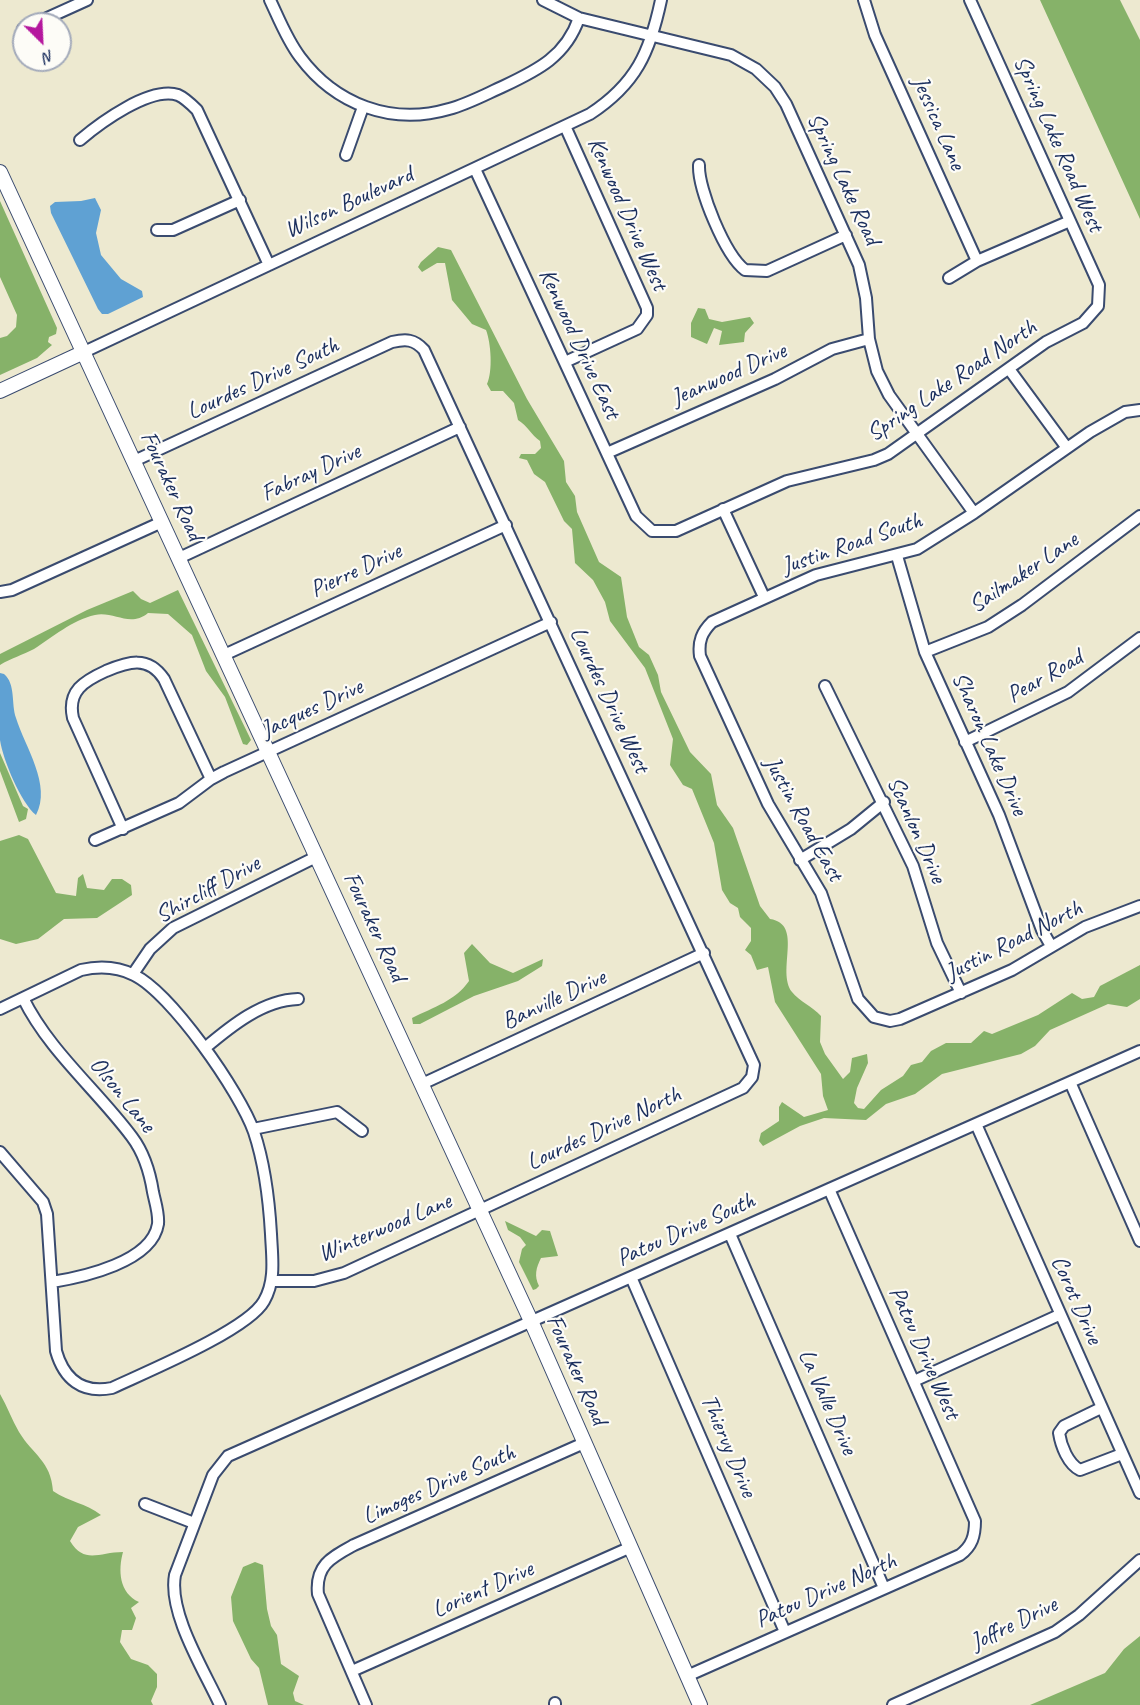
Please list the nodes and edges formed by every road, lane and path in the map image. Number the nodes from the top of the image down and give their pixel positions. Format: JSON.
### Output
{"nodes":[{"id":1,"x":87,"y":0,"type":"edge"},
{"id":2,"x":270,"y":0,"type":"edge"},
{"id":3,"x":543,"y":0,"type":"edge"},
{"id":4,"x":661,"y":0,"type":"edge"},
{"id":5,"x":864,"y":0,"type":"edge"},
{"id":6,"x":970,"y":0,"type":"edge"},
{"id":7,"x":60,"y":12,"type":"edge"},
{"id":8,"x":579,"y":18,"type":"junction"},
{"id":9,"x":653,"y":35,"type":"junction"},
{"id":10,"x":363,"y":107,"type":"junction"},
{"id":11,"x":565,"y":126,"type":"junction"},
{"id":12,"x":80,"y":140,"type":"dead end"},
{"id":13,"x":346,"y":155,"type":"dead end"},
{"id":14,"x":699,"y":165,"type":"dead end"},
{"id":15,"x":475,"y":169,"type":"junction"},
{"id":16,"x":0,"y":172,"type":"edge"},
{"id":17,"x":240,"y":201,"type":"junction"},
{"id":18,"x":1070,"y":220,"type":"junction"},
{"id":19,"x":157,"y":230,"type":"dead end"},
{"id":20,"x":846,"y":235,"type":"junction"},
{"id":21,"x":977,"y":261,"type":"junction"},
{"id":22,"x":269,"y":265,"type":"junction"},
{"id":23,"x":949,"y":278,"type":"dead end"},
{"id":24,"x":1098,"y":306,"type":"joint"},
{"id":25,"x":868,"y":339,"type":"junction"},
{"id":26,"x":410,"y":340,"type":"joint"},
{"id":27,"x":84,"y":352,"type":"junction"},
{"id":28,"x":565,"y":362,"type":"junction"},
{"id":29,"x":1009,"y":369,"type":"junction"},
{"id":30,"x":0,"y":391,"type":"edge"},
{"id":31,"x":1140,"y":410,"type":"edge"},
{"id":32,"x":460,"y":428,"type":"junction"},
{"id":33,"x":918,"y":433,"type":"junction"},
{"id":34,"x":1067,"y":448,"type":"junction"},
{"id":35,"x":607,"y":453,"type":"junction"},
{"id":36,"x":134,"y":461,"type":"junction"},
{"id":37,"x":723,"y":509,"type":"junction"},
{"id":38,"x":974,"y":513,"type":"junction"},
{"id":39,"x":1140,"y":516,"type":"edge"},
{"id":40,"x":162,"y":522,"type":"junction"},
{"id":41,"x":506,"y":525,"type":"junction"},
{"id":42,"x":652,"y":531,"type":"joint"},
{"id":43,"x":897,"y":556,"type":"junction"},
{"id":44,"x":179,"y":558,"type":"junction"},
{"id":45,"x":0,"y":592,"type":"edge"},
{"id":46,"x":764,"y":597,"type":"junction"},
{"id":47,"x":550,"y":622,"type":"junction"},
{"id":48,"x":1140,"y":638,"type":"edge"},
{"id":49,"x":700,"y":640,"type":"joint"},
{"id":50,"x":925,"y":652,"type":"junction"},
{"id":51,"x":224,"y":655,"type":"junction"},
{"id":52,"x":825,"y":686,"type":"dead end"},
{"id":53,"x":964,"y":742,"type":"junction"},
{"id":54,"x":268,"y":752,"type":"junction"},
{"id":55,"x":211,"y":779,"type":"junction"},
{"id":56,"x":884,"y":802,"type":"junction"},
{"id":57,"x":123,"y":829,"type":"junction"},
{"id":58,"x":96,"y":840,"type":"dead end"},
{"id":59,"x":316,"y":857,"type":"junction"},
{"id":60,"x":800,"y":860,"type":"junction"},
{"id":61,"x":1140,"y":906,"type":"edge"},
{"id":62,"x":1051,"y":946,"type":"junction"},
{"id":63,"x":704,"y":953,"type":"junction"},
{"id":64,"x":133,"y":974,"type":"junction"},
{"id":65,"x":961,"y":993,"type":"junction"},
{"id":66,"x":23,"y":998,"type":"junction"},
{"id":67,"x":298,"y":999,"type":"dead end"},
{"id":68,"x":0,"y":1009,"type":"edge"},
{"id":69,"x":874,"y":1017,"type":"joint"},
{"id":70,"x":205,"y":1048,"type":"junction"},
{"id":71,"x":1140,"y":1051,"type":"edge"},
{"id":72,"x":1070,"y":1082,"type":"junction"},
{"id":73,"x":422,"y":1084,"type":"junction"},
{"id":74,"x":747,"y":1084,"type":"joint"},
{"id":75,"x":976,"y":1124,"type":"junction"},
{"id":76,"x":253,"y":1130,"type":"junction"},
{"id":77,"x":362,"y":1131,"type":"dead end"},
{"id":78,"x":0,"y":1152,"type":"edge"},
{"id":79,"x":829,"y":1189,"type":"junction"},
{"id":80,"x":479,"y":1210,"type":"junction"},
{"id":81,"x":730,"y":1234,"type":"junction"},
{"id":82,"x":1140,"y":1241,"type":"edge"},
{"id":83,"x":631,"y":1277,"type":"junction"},
{"id":84,"x":272,"y":1281,"type":"junction"},
{"id":85,"x":52,"y":1282,"type":"junction"},
{"id":86,"x":1059,"y":1315,"type":"junction"},
{"id":87,"x":531,"y":1321,"type":"junction"},
{"id":88,"x":914,"y":1381,"type":"junction"},
{"id":89,"x":1101,"y":1408,"type":"junction"},
{"id":90,"x":584,"y":1443,"type":"junction"},
{"id":91,"x":1122,"y":1454,"type":"junction"},
{"id":92,"x":1140,"y":1493,"type":"edge"},
{"id":93,"x":145,"y":1504,"type":"dead end"},
{"id":94,"x":194,"y":1523,"type":"junction"},
{"id":95,"x":975,"y":1536,"type":"joint"},
{"id":96,"x":631,"y":1547,"type":"junction"},
{"id":97,"x":1140,"y":1560,"type":"edge"},
{"id":98,"x":884,"y":1588,"type":"junction"},
{"id":99,"x":785,"y":1632,"type":"junction"},
{"id":100,"x":352,"y":1671,"type":"junction"},
{"id":101,"x":687,"y":1676,"type":"junction"},
{"id":102,"x":220,"y":1705,"type":"edge"},
{"id":103,"x":366,"y":1705,"type":"edge"},
{"id":104,"x":700,"y":1705,"type":"edge"},
{"id":105,"x":893,"y":1705,"type":"edge"}],
"edges":[{"from":1,"to":7,"type":"street"},
{"from":2,"to":10,"type":"street"},
{"from":3,"to":8,"type":"street","name":"Spring Lake Road"},
{"from":4,"to":9,"type":"street","name":"Wilson Boulevard"},
{"from":5,"to":21,"type":"street","name":"Jessica Lane"},
{"from":6,"to":18,"type":"street","name":"Spring Lake Road West"},
{"from":8,"to":9,"type":"street","name":"Spring Lake Road"},
{"from":8,"to":10,"type":"street"},
{"from":9,"to":11,"type":"street","name":"Wilson Boulevard"},
{"from":9,"to":20,"type":"street","name":"Spring Lake Road"},
{"from":10,"to":13,"type":"street"},
{"from":11,"to":15,"type":"street","name":"Wilson Boulevard"},
{"from":11,"to":28,"type":"street","name":"Kenwood Drive West"},
{"from":12,"to":17,"type":"street"},
{"from":14,"to":20,"type":"street"},
{"from":15,"to":22,"type":"street","name":"Wilson Boulevard"},
{"from":15,"to":28,"type":"street","name":"Kenwood Drive East"},
{"from":16,"to":27,"type":"main road","name":"Fouraker Road"},
{"from":17,"to":19,"type":"street"},
{"from":17,"to":22,"type":"street"},
{"from":18,"to":21,"type":"street"},
{"from":18,"to":24,"type":"street","name":"Spring Lake Road West"},
{"from":20,"to":25,"type":"street","name":"Spring Lake Road"},
{"from":21,"to":23,"type":"street"},
{"from":22,"to":27,"type":"street","name":"Wilson Boulevard"},
{"from":24,"to":29,"type":"street","name":"Spring Lake Road North"},
{"from":25,"to":33,"type":"street","name":"Spring Lake Road"},
{"from":25,"to":35,"type":"street","name":"Jeanwood Drive"},
{"from":26,"to":32,"type":"street","name":"Lourdes Drive West"},
{"from":26,"to":36,"type":"street","name":"Lourdes Drive South"},
{"from":27,"to":30,"type":"main road","name":"Wilson Boulevard"},
{"from":27,"to":36,"type":"main road","name":"Fouraker Road"},
{"from":28,"to":35,"type":"street","name":"Kenwood Drive East"},
{"from":29,"to":33,"type":"street","name":"Spring Lake Road North"},
{"from":29,"to":34,"type":"street"},
{"from":31,"to":34,"type":"street","name":"Justin Road South"},
{"from":32,"to":41,"type":"street","name":"Lourdes Drive West"},
{"from":32,"to":44,"type":"street","name":"Fabray Drive"},
{"from":33,"to":37,"type":"street","name":"Spring Lake Road North"},
{"from":33,"to":38,"type":"street","name":"Spring Lake Road"},
{"from":34,"to":38,"type":"street","name":"Justin Road South"},
{"from":35,"to":42,"type":"street","name":"Kenwood Drive East"},
{"from":36,"to":40,"type":"main road","name":"Fouraker Road"},
{"from":37,"to":42,"type":"street","name":"Spring Lake Road North"},
{"from":37,"to":46,"type":"street"},
{"from":38,"to":43,"type":"street","name":"Justin Road South"},
{"from":39,"to":50,"type":"street","name":"Sailmaker Lane"},
{"from":40,"to":44,"type":"main road","name":"Fouraker Road"},
{"from":40,"to":45,"type":"street"},
{"from":41,"to":47,"type":"street","name":"Lourdes Drive West"},
{"from":41,"to":51,"type":"street","name":"Pierre Drive"},
{"from":43,"to":46,"type":"street","name":"Justin Road South"},
{"from":43,"to":50,"type":"street","name":"Sharon Lake Drive"},
{"from":44,"to":51,"type":"main road","name":"Fouraker Road"},
{"from":46,"to":49,"type":"street","name":"Justin Road South"},
{"from":47,"to":54,"type":"street","name":"Jacques Drive"},
{"from":47,"to":63,"type":"street","name":"Lourdes Drive West"},
{"from":48,"to":53,"type":"street","name":"Pear Road"},
{"from":49,"to":60,"type":"street","name":"Justin Road East"},
{"from":50,"to":53,"type":"street","name":"Sharon Lake Drive"},
{"from":51,"to":54,"type":"main road","name":"Fouraker Road"},
{"from":52,"to":56,"type":"street","name":"Scanlon Drive"},
{"from":53,"to":62,"type":"street","name":"Sharon Lake Drive"},
{"from":54,"to":55,"type":"street","name":"Jacques Drive"},
{"from":54,"to":59,"type":"main road","name":"Fouraker Road"},
{"from":55,"to":57,"type":"street","name":"Jacques Drive"},
{"from":55,"to":57,"type":"street"},
{"from":56,"to":60,"type":"street"},
{"from":56,"to":65,"type":"street","name":"Scanlon Drive"},
{"from":57,"to":58,"type":"street","name":"Jacques Drive"},
{"from":59,"to":64,"type":"street","name":"Shircliff Drive"},
{"from":59,"to":73,"type":"main road","name":"Fouraker Road"},
{"from":60,"to":69,"type":"street","name":"Justin Road East"},
{"from":61,"to":62,"type":"street","name":"Justin Road North"},
{"from":62,"to":65,"type":"street","name":"Justin Road North"},
{"from":63,"to":73,"type":"street","name":"Banville Drive"},
{"from":63,"to":74,"type":"street","name":"Lourdes Drive West"},
{"from":64,"to":66,"type":"street"},
{"from":64,"to":70,"type":"street"},
{"from":65,"to":69,"type":"street","name":"Justin Road North"},
{"from":66,"to":68,"type":"street"},
{"from":66,"to":85,"type":"street","name":"Olson Lane"},
{"from":67,"to":70,"type":"street"},
{"from":70,"to":76,"type":"street"},
{"from":71,"to":72,"type":"street","name":"Patou Drive South"},
{"from":72,"to":75,"type":"street","name":"Patou Drive South"},
{"from":72,"to":82,"type":"street"},
{"from":73,"to":80,"type":"main road","name":"Fouraker Road"},
{"from":74,"to":80,"type":"street","name":"Lourdes Drive North"},
{"from":75,"to":79,"type":"street","name":"Patou Drive South"},
{"from":75,"to":86,"type":"street","name":"Corot Drive"},
{"from":76,"to":77,"type":"street"},
{"from":76,"to":84,"type":"street"},
{"from":78,"to":85,"type":"street"},
{"from":79,"to":81,"type":"street","name":"Patou Drive South"},
{"from":79,"to":88,"type":"street","name":"Patou Drive West"},
{"from":80,"to":84,"type":"street","name":"Winterwood Lane"},
{"from":80,"to":87,"type":"main road","name":"Fouraker Road"},
{"from":81,"to":83,"type":"street","name":"Patou Drive South"},
{"from":81,"to":98,"type":"street","name":"La Valle Drive"},
{"from":83,"to":87,"type":"street","name":"Patou Drive South"},
{"from":83,"to":99,"type":"street","name":"Thiervy Drive"},
{"from":84,"to":85,"type":"street"},
{"from":86,"to":88,"type":"street"},
{"from":86,"to":89,"type":"street","name":"Corot Drive"},
{"from":87,"to":90,"type":"main road","name":"Fouraker Road"},
{"from":87,"to":94,"type":"street","name":"Patou Drive South"},
{"from":88,"to":95,"type":"street","name":"Patou Drive West"},
{"from":89,"to":91,"type":"street","name":"Corot Drive"},
{"from":89,"to":91,"type":"street"},
{"from":90,"to":96,"type":"main road","name":"Fouraker Road"},
{"from":90,"to":100,"type":"street","name":"Limoges Drive South"},
{"from":91,"to":92,"type":"street","name":"Corot Drive"},
{"from":93,"to":94,"type":"street"},
{"from":94,"to":102,"type":"street","name":"Patou Drive South"},
{"from":95,"to":98,"type":"street","name":"Patou Drive North"},
{"from":96,"to":100,"type":"street","name":"Lorient Drive"},
{"from":96,"to":101,"type":"main road","name":"Fouraker Road"},
{"from":97,"to":105,"type":"street","name":"Joffre Drive"},
{"from":98,"to":99,"type":"street","name":"Patou Drive North"},
{"from":99,"to":101,"type":"street","name":"Patou Drive North"},
{"from":100,"to":103,"type":"street"},
{"from":101,"to":104,"type":"main road","name":"Fouraker Road"}]}
